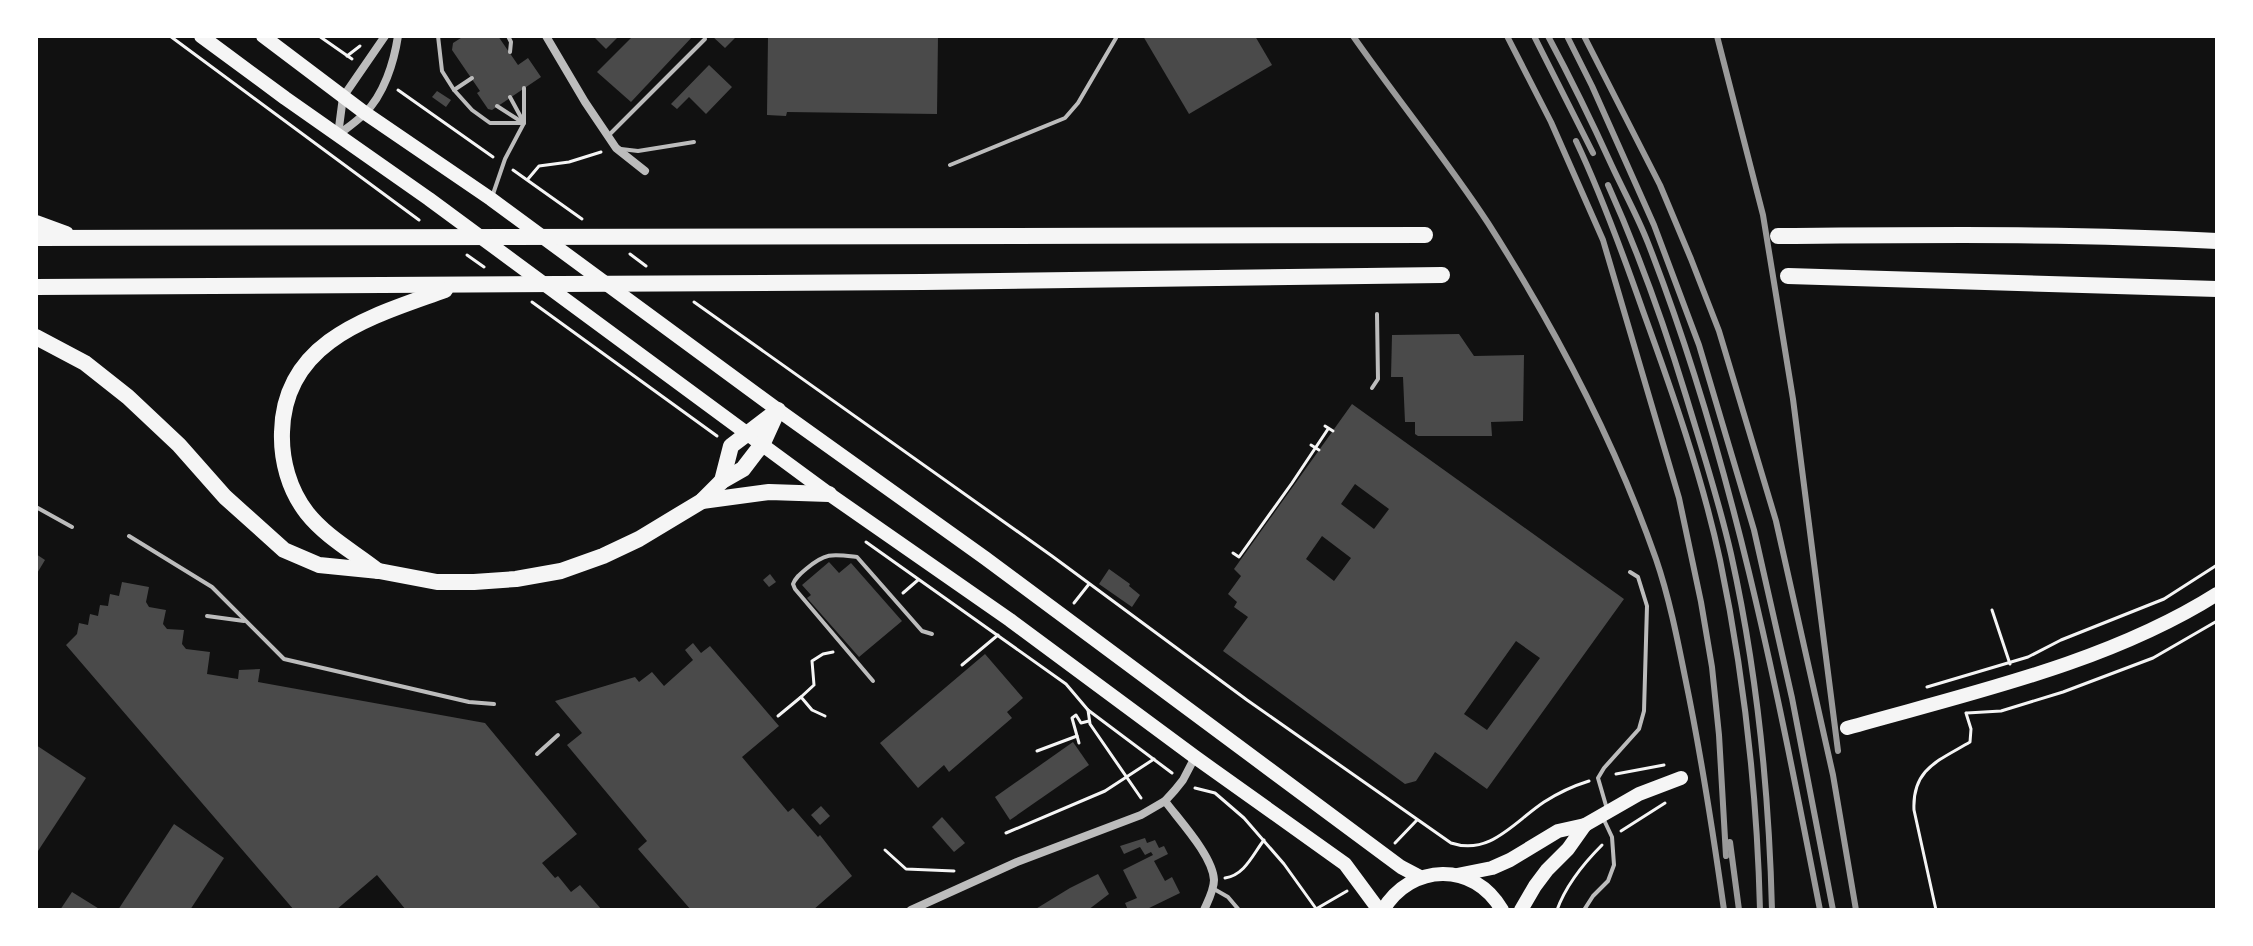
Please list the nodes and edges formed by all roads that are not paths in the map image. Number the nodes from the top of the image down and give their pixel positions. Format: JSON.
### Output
{"nodes":[{"id":1,"x":201,"y":36,"type":"edge"},
{"id":2,"x":263,"y":36,"type":"edge"},
{"id":3,"x":385,"y":36,"type":"edge"},
{"id":4,"x":398,"y":36,"type":"edge"},
{"id":5,"x":438,"y":36,"type":"edge"},
{"id":6,"x":508,"y":36,"type":"edge"},
{"id":7,"x":546,"y":36,"type":"edge"},
{"id":8,"x":1115,"y":36,"type":"edge"},
{"id":9,"x":705,"y":39,"type":"dead end"},
{"id":10,"x":510,"y":52,"type":"dead end"},
{"id":11,"x":472,"y":78,"type":"dead end"},
{"id":12,"x":524,"y":88,"type":"dead end"},
{"id":13,"x":454,"y":90,"type":"junction"},
{"id":14,"x":343,"y":97,"type":"junction"},
{"id":15,"x":510,"y":97,"type":"dead end"},
{"id":16,"x":497,"y":106,"type":"dead end"},
{"id":17,"x":365,"y":113,"type":"junction"},
{"id":18,"x":524,"y":123,"type":"junction"},
{"id":19,"x":338,"y":135,"type":"junction"},
{"id":20,"x":608,"y":136,"type":"junction"},
{"id":21,"x":694,"y":142,"type":"dead end"},
{"id":22,"x":616,"y":148,"type":"junction"},
{"id":23,"x":950,"y":165,"type":"dead end"},
{"id":24,"x":645,"y":171,"type":"dead end"},
{"id":25,"x":491,"y":199,"type":"junction"},
{"id":26,"x":36,"y":223,"type":"edge"},
{"id":27,"x":1425,"y":235,"type":"dead end"},
{"id":28,"x":1778,"y":236,"type":"dead end"},
{"id":29,"x":36,"y":238,"type":"edge"},
{"id":30,"x":79,"y":238,"type":"junction"},
{"id":31,"x":2217,"y":241,"type":"edge"},
{"id":32,"x":1442,"y":275,"type":"dead end"},
{"id":33,"x":1788,"y":276,"type":"dead end"},
{"id":34,"x":458,"y":285,"type":"junction"},
{"id":35,"x":36,"y":287,"type":"edge"},
{"id":36,"x":2217,"y":289,"type":"edge"},
{"id":37,"x":1377,"y":314,"type":"dead end"},
{"id":38,"x":36,"y":337,"type":"edge"},
{"id":39,"x":1372,"y":388,"type":"dead end"},
{"id":40,"x":778,"y":410,"type":"junction"},
{"id":41,"x":748,"y":432,"type":"junction"},
{"id":42,"x":763,"y":443,"type":"junction"},
{"id":43,"x":722,"y":481,"type":"junction"},
{"id":44,"x":829,"y":494,"type":"junction"},
{"id":45,"x":702,"y":501,"type":"junction"},
{"id":46,"x":36,"y":507,"type":"edge"},
{"id":47,"x":72,"y":527,"type":"dead end"},
{"id":48,"x":129,"y":536,"type":"dead end"},
{"id":49,"x":379,"y":571,"type":"junction"},
{"id":50,"x":1630,"y":572,"type":"dead end"},
{"id":51,"x":2217,"y":594,"type":"edge"},
{"id":52,"x":207,"y":616,"type":"dead end"},
{"id":53,"x":247,"y":621,"type":"junction"},
{"id":54,"x":932,"y":634,"type":"dead end"},
{"id":55,"x":873,"y":681,"type":"dead end"},
{"id":56,"x":494,"y":704,"type":"dead end"},
{"id":57,"x":1847,"y":728,"type":"dead end"},
{"id":58,"x":558,"y":735,"type":"dead end"},
{"id":59,"x":537,"y":754,"type":"dead end"},
{"id":60,"x":1195,"y":757,"type":"junction"},
{"id":61,"x":1681,"y":778,"type":"dead end"},
{"id":62,"x":1165,"y":801,"type":"junction"},
{"id":63,"x":1604,"y":814,"type":"junction"},
{"id":64,"x":1585,"y":825,"type":"junction"},
{"id":65,"x":1457,"y":875,"type":"junction"},
{"id":66,"x":1420,"y":877,"type":"junction"},
{"id":67,"x":1213,"y":884,"type":"junction"},
{"id":68,"x":911,"y":910,"type":"edge"},
{"id":69,"x":1204,"y":910,"type":"edge"},
{"id":70,"x":1239,"y":910,"type":"edge"},
{"id":71,"x":1381,"y":910,"type":"edge"},
{"id":72,"x":1502,"y":910,"type":"edge"},
{"id":73,"x":1521,"y":910,"type":"edge"},
{"id":74,"x":1584,"y":910,"type":"edge"}],
"edges":[{"from":1,"to":19,"type":"main road"},
{"from":2,"to":14,"type":"main road"},
{"from":3,"to":14,"type":"street"},
{"from":4,"to":17,"type":"street"},
{"from":5,"to":13,"type":"lane"},
{"from":6,"to":10,"type":"lane"},
{"from":7,"to":20,"type":"street"},
{"from":8,"to":23,"type":"lane"},
{"from":9,"to":20,"type":"lane"},
{"from":11,"to":13,"type":"lane"},
{"from":12,"to":18,"type":"lane"},
{"from":13,"to":18,"type":"lane"},
{"from":14,"to":17,"type":"main road"},
{"from":14,"to":19,"type":"street"},
{"from":15,"to":18,"type":"lane"},
{"from":16,"to":18,"type":"lane"},
{"from":17,"to":19,"type":"street"},
{"from":17,"to":25,"type":"main road"},
{"from":18,"to":25,"type":"lane"},
{"from":19,"to":41,"type":"main road"},
{"from":20,"to":22,"type":"street"},
{"from":21,"to":22,"type":"lane"},
{"from":22,"to":24,"type":"street"},
{"from":25,"to":40,"type":"main road"},
{"from":26,"to":30,"type":"highway"},
{"from":27,"to":30,"type":"highway"},
{"from":28,"to":31,"type":"highway"},
{"from":29,"to":30,"type":"highway"},
{"from":32,"to":34,"type":"highway"},
{"from":33,"to":36,"type":"highway"},
{"from":34,"to":35,"type":"highway"},
{"from":34,"to":49,"type":"highway"},
{"from":37,"to":39,"type":"lane"},
{"from":38,"to":49,"type":"highway"},
{"from":40,"to":41,"type":"highway"},
{"from":40,"to":42,"type":"highway"},
{"from":40,"to":66,"type":"main road"},
{"from":41,"to":42,"type":"main road"},
{"from":41,"to":43,"type":"highway"},
{"from":42,"to":43,"type":"highway"},
{"from":42,"to":44,"type":"main road"},
{"from":43,"to":45,"type":"highway"},
{"from":44,"to":45,"type":"highway"},
{"from":44,"to":60,"type":"main road"},
{"from":45,"to":49,"type":"highway"},
{"from":46,"to":47,"type":"lane"},
{"from":48,"to":53,"type":"lane"},
{"from":50,"to":63,"type":"lane"},
{"from":51,"to":57,"type":"main road"},
{"from":52,"to":53,"type":"lane"},
{"from":53,"to":56,"type":"lane"},
{"from":54,"to":55,"type":"lane"},
{"from":58,"to":59,"type":"lane"},
{"from":60,"to":62,"type":"street"},
{"from":60,"to":71,"type":"main road"},
{"from":61,"to":63,"type":"main road"},
{"from":62,"to":67,"type":"street"},
{"from":62,"to":68,"type":"street"},
{"from":63,"to":64,"type":"main road"},
{"from":63,"to":74,"type":"lane"},
{"from":64,"to":65,"type":"main road"},
{"from":64,"to":73,"type":"main road"},
{"from":65,"to":66,"type":"main road"},
{"from":65,"to":72,"type":"main road"},
{"from":66,"to":71,"type":"main road"},
{"from":67,"to":69,"type":"street"},
{"from":67,"to":70,"type":"lane"}]}
